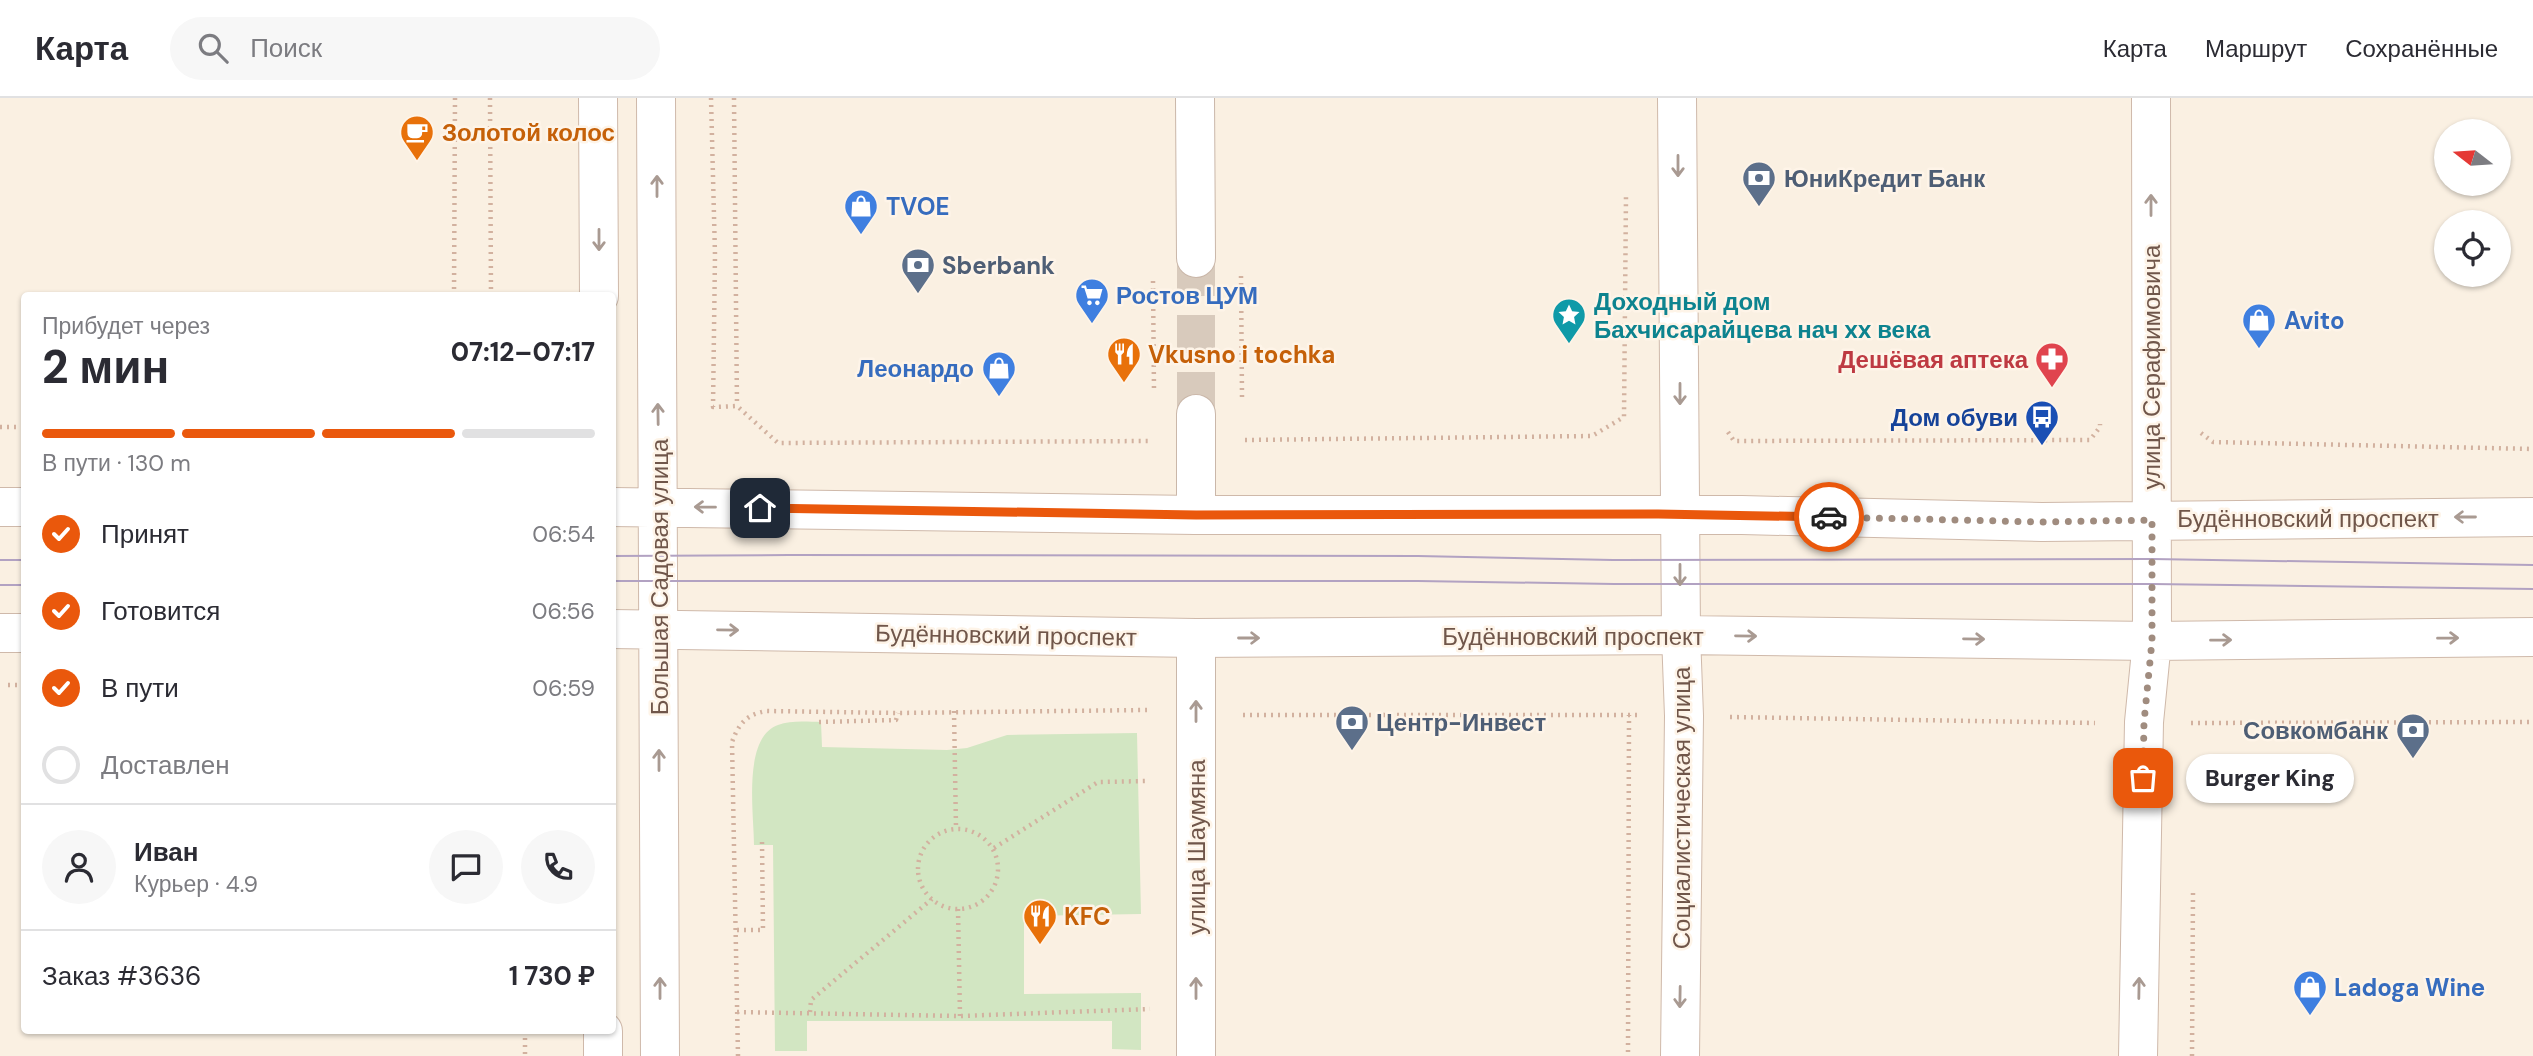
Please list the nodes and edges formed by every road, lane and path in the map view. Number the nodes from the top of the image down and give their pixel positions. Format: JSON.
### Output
{"nodes":[{"id":1,"x":455,"y":98,"type":"edge"},
{"id":2,"x":491,"y":98,"type":"edge"},
{"id":3,"x":598,"y":98,"type":"edge"},
{"id":4,"x":656,"y":98,"type":"edge"},
{"id":5,"x":710,"y":98,"type":"edge"},
{"id":6,"x":734,"y":98,"type":"edge"},
{"id":7,"x":1195,"y":98,"type":"edge"},
{"id":8,"x":1677,"y":98,"type":"edge"},
{"id":9,"x":2151,"y":98,"type":"edge"},
{"id":10,"x":1626,"y":181,"type":"dead end"},
{"id":11,"x":1196,"y":258,"type":"tunnel mouth"},
{"id":12,"x":1153,"y":271,"type":"dead end"},
{"id":13,"x":1241,"y":271,"type":"dead end"},
{"id":14,"x":454,"y":292,"type":"edge"},
{"id":15,"x":491,"y":292,"type":"edge"},
{"id":16,"x":599,"y":292,"type":"edge"},
{"id":17,"x":1154,"y":401,"type":"dead end"},
{"id":18,"x":1242,"y":401,"type":"dead end"},
{"id":19,"x":737,"y":406,"type":"junction"},
{"id":20,"x":0,"y":427,"type":"edge"},
{"id":21,"x":21,"y":427,"type":"edge"},
{"id":22,"x":2100,"y":427,"type":"dead end"},
{"id":23,"x":2192,"y":427,"type":"dead end"},
{"id":24,"x":1196,"y":428,"type":"junction"},
{"id":25,"x":1727,"y":430,"type":"dead end"},
{"id":26,"x":2533,"y":450,"type":"edge"},
{"id":27,"x":659,"y":506,"type":"junction"},
{"id":28,"x":0,"y":507,"type":"edge"},
{"id":29,"x":21,"y":507,"type":"edge"},
{"id":30,"x":616,"y":507,"type":"edge"},
{"id":31,"x":1680,"y":514,"type":"junction"},
{"id":32,"x":1196,"y":515,"type":"junction"},
{"id":33,"x":2533,"y":517,"type":"edge"},
{"id":34,"x":2152,"y":520,"type":"junction"},
{"id":35,"x":616,"y":629,"type":"edge"},
{"id":36,"x":659,"y":629,"type":"junction"},
{"id":37,"x":0,"y":633,"type":"edge"},
{"id":38,"x":21,"y":633,"type":"edge"},
{"id":39,"x":1681,"y":635,"type":"junction"},
{"id":40,"x":2533,"y":637,"type":"edge"},
{"id":41,"x":1196,"y":638,"type":"junction"},
{"id":42,"x":2152,"y":641,"type":"junction"},
{"id":43,"x":0,"y":685,"type":"edge"},
{"id":44,"x":21,"y":685,"type":"edge"},
{"id":45,"x":954,"y":711,"type":"junction"},
{"id":46,"x":898,"y":713,"type":"junction"},
{"id":47,"x":1196,"y":714,"type":"junction"},
{"id":48,"x":1629,"y":715,"type":"junction"},
{"id":49,"x":1684,"y":716,"type":"junction"},
{"id":50,"x":819,"y":722,"type":"dead end"},
{"id":51,"x":2144,"y":722,"type":"junction"},
{"id":52,"x":2533,"y":722,"type":"edge"},
{"id":53,"x":1150,"y":781,"type":"dead end"},
{"id":54,"x":956,"y":828,"type":"junction"},
{"id":55,"x":762,"y":841,"type":"dead end"},
{"id":56,"x":994,"y":848,"type":"junction"},
{"id":57,"x":932,"y":899,"type":"junction"},
{"id":58,"x":958,"y":909,"type":"junction"},
{"id":59,"x":737,"y":930,"type":"junction"},
{"id":60,"x":1150,"y":1009,"type":"dead end"},
{"id":61,"x":737,"y":1012,"type":"junction"},
{"id":62,"x":810,"y":1012,"type":"junction"},
{"id":63,"x":960,"y":1016,"type":"junction"},
{"id":64,"x":525,"y":1034,"type":"edge"},
{"id":65,"x":603,"y":1034,"type":"edge"},
{"id":66,"x":525,"y":1056,"type":"edge"},
{"id":67,"x":603,"y":1056,"type":"edge"},
{"id":68,"x":660,"y":1056,"type":"edge"},
{"id":69,"x":738,"y":1056,"type":"edge"},
{"id":70,"x":1196,"y":1056,"type":"edge"},
{"id":71,"x":1628,"y":1056,"type":"edge"},
{"id":72,"x":1680,"y":1056,"type":"edge"},
{"id":73,"x":2138,"y":1056,"type":"edge"}],
"edges":[{"from":1,"to":14,"type":"path"},
{"from":2,"to":15,"type":"path"},
{"from":3,"to":16,"type":"main road","one_way":true},
{"from":27,"to":4,"type":"main road","name":"Большая Садовая улица","one_way":true},
{"from":5,"to":19,"type":"path"},
{"from":6,"to":19,"type":"path"},
{"from":7,"to":11,"type":"main road"},
{"from":8,"to":31,"type":"main road","name":"Социалистическая улица","one_way":true},
{"from":34,"to":9,"type":"main road","name":"улица Серафимовича","one_way":true},
{"from":10,"to":24,"type":"path"},
{"from":12,"to":17,"type":"path"},
{"from":13,"to":18,"type":"path"},
{"from":19,"to":24,"type":"path"},
{"from":20,"to":21,"type":"path"},
{"from":22,"to":25,"type":"path"},
{"from":23,"to":26,"type":"path"},
{"from":24,"to":32,"type":"main road"},
{"from":27,"to":30,"type":"main road","name":"Будённовский проспект"},
{"from":32,"to":27,"type":"main road","name":"Будённовский проспект","one_way":true},
{"from":27,"to":36,"type":"main road","name":"Большая Садовая улица"},
{"from":28,"to":29,"type":"main road"},
{"from":31,"to":32,"type":"main road","name":"Будённовский проспект"},
{"from":31,"to":34,"type":"main road","name":"Будённовский проспект"},
{"from":31,"to":39,"type":"main road","name":"Социалистическая улица","one_way":true},
{"from":33,"to":34,"type":"main road","name":"Будённовский проспект","one_way":true},
{"from":34,"to":42,"type":"main road","name":"улица Серафимовича"},
{"from":35,"to":36,"type":"main road","name":"Будённовский проспект"},
{"from":36,"to":41,"type":"main road","name":"Будённовский проспект","one_way":true},
{"from":68,"to":36,"type":"main road","name":"Большая Садовая улица","one_way":true},
{"from":37,"to":38,"type":"main road"},
{"from":41,"to":39,"type":"main road","name":"Будённовский проспект","one_way":true},
{"from":39,"to":42,"type":"main road","name":"Будённовский проспект","one_way":true},
{"from":39,"to":49,"type":"main road","name":"Социалистическая улица"},
{"from":42,"to":40,"type":"main road","name":"Будённовский проспект","one_way":true},
{"from":47,"to":41,"type":"main road","name":"улица Шаумяна","one_way":true},
{"from":42,"to":51,"type":"main road","name":"улица Серафимовича"},
{"from":43,"to":44,"type":"path"},
{"from":45,"to":46,"type":"path"},
{"from":45,"to":47,"type":"path"},
{"from":45,"to":54,"type":"path"},
{"from":46,"to":50,"type":"path"},
{"from":46,"to":59,"type":"path"},
{"from":47,"to":48,"type":"path"},
{"from":70,"to":47,"type":"main road","name":"улица Шаумяна","one_way":true},
{"from":48,"to":49,"type":"path"},
{"from":48,"to":71,"type":"path"},
{"from":49,"to":51,"type":"path"},
{"from":49,"to":72,"type":"main road","name":"Социалистическая улица","one_way":true},
{"from":51,"to":52,"type":"path"},
{"from":73,"to":51,"type":"main road","name":"улица Серафимовича","one_way":true},
{"from":53,"to":56,"type":"path"},
{"from":54,"to":56,"type":"path"},
{"from":54,"to":57,"type":"path"},
{"from":55,"to":59,"type":"path"},
{"from":56,"to":58,"type":"path"},
{"from":57,"to":58,"type":"path"},
{"from":57,"to":62,"type":"path"},
{"from":58,"to":63,"type":"path"},
{"from":59,"to":61,"type":"path"},
{"from":60,"to":63,"type":"path"},
{"from":61,"to":62,"type":"path"},
{"from":61,"to":69,"type":"path"},
{"from":62,"to":63,"type":"path"},
{"from":64,"to":66,"type":"path"},
{"from":65,"to":67,"type":"main road"}]}
